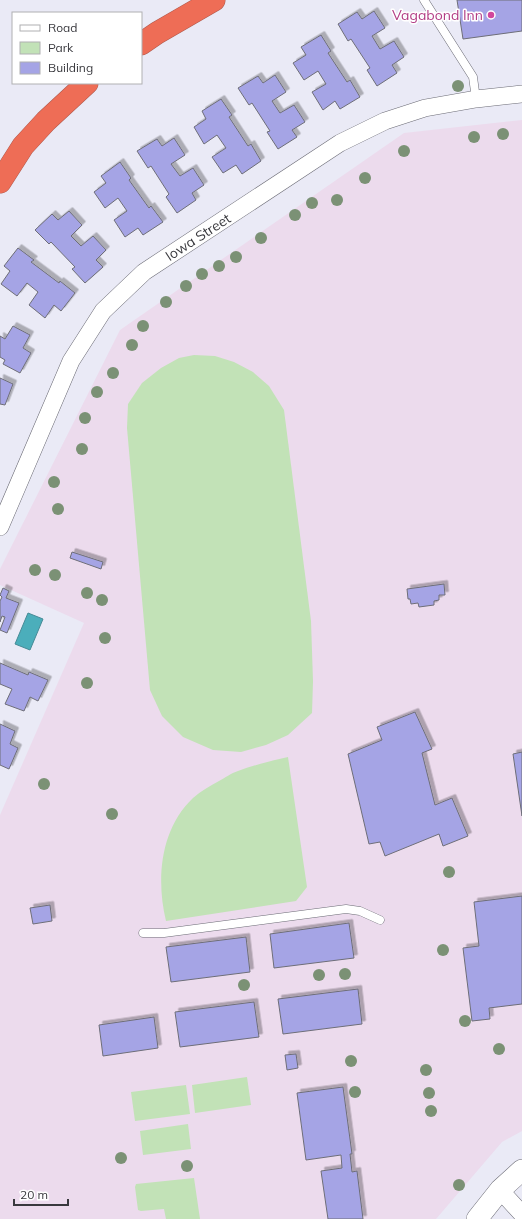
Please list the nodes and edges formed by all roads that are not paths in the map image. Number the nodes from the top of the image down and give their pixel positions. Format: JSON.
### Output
{"nodes":[{"id":1,"x":214,"y":0,"type":"edge"},
{"id":2,"x":424,"y":0,"type":"edge"},
{"id":3,"x":142,"y":43,"type":"edge"},
{"id":4,"x":86,"y":84,"type":"edge"},
{"id":5,"x":522,"y":94,"type":"edge"},
{"id":6,"x":476,"y":99,"type":"junction"},
{"id":7,"x":0,"y":182,"type":"edge"},
{"id":8,"x":0,"y":527,"type":"edge"},
{"id":9,"x":380,"y":920,"type":"dead end"},
{"id":10,"x":142,"y":933,"type":"dead end"},
{"id":11,"x":522,"y":1170,"type":"edge"},
{"id":12,"x":500,"y":1190,"type":"junction"},
{"id":13,"x":522,"y":1214,"type":"edge"},
{"id":14,"x":477,"y":1219,"type":"edge"}],
"edges":[{"from":1,"to":3,"type":"highway"},
{"from":2,"to":6,"type":"lane"},
{"from":4,"to":7,"type":"highway"},
{"from":5,"to":6,"type":"street","name":"Iowa Street"},
{"from":6,"to":8,"type":"street","name":"Iowa Street"},
{"from":9,"to":10,"type":"lane"},
{"from":11,"to":12,"type":"street"},
{"from":12,"to":13,"type":"street"},
{"from":12,"to":14,"type":"street"}]}
